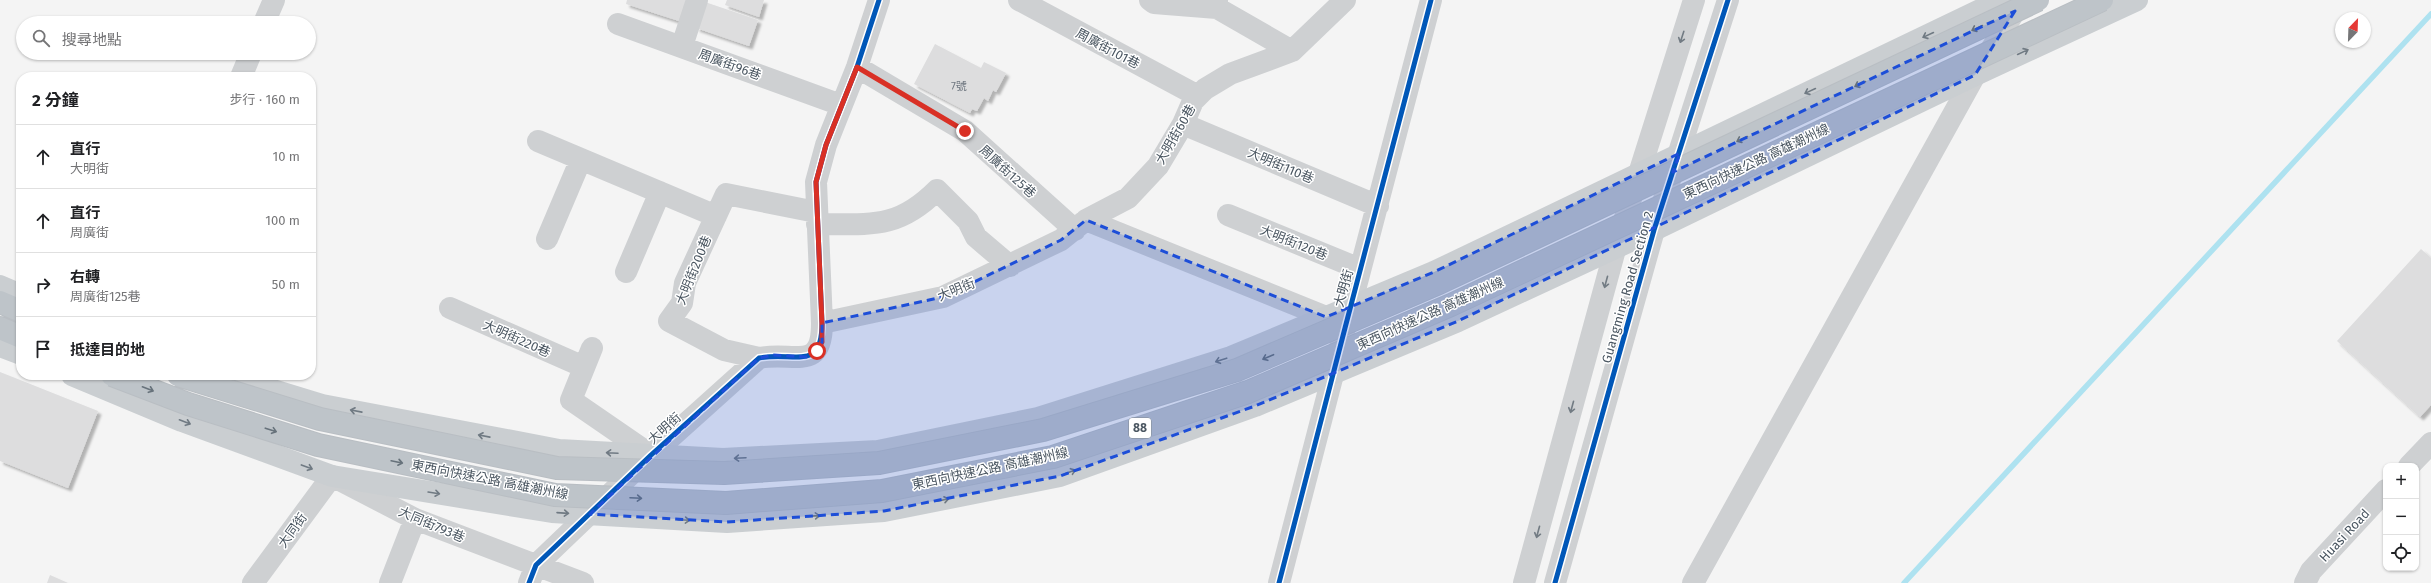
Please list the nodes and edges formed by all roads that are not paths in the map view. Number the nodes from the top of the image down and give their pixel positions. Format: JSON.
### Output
{"nodes":[{"id":1,"x":274,"y":0,"type":"edge"},
{"id":2,"x":697,"y":0,"type":"edge"},
{"id":3,"x":879,"y":0,"type":"edge"},
{"id":4,"x":1019,"y":0,"type":"edge"},
{"id":5,"x":1150,"y":0,"type":"edge"},
{"id":6,"x":1431,"y":0,"type":"edge"},
{"id":7,"x":1694,"y":0,"type":"edge"},
{"id":8,"x":1728,"y":0,"type":"edge"},
{"id":9,"x":2001,"y":0,"type":"edge"},
{"id":10,"x":2022,"y":0,"type":"edge"},
{"id":11,"x":2038,"y":0,"type":"edge"},
{"id":12,"x":2102,"y":0,"type":"edge"},
{"id":13,"x":2137,"y":0,"type":"edge"},
{"id":14,"x":1337,"y":2,"type":"edge"},
{"id":15,"x":1217,"y":4,"type":"edge"},
{"id":16,"x":267,"y":16,"type":"edge"},
{"id":17,"x":618,"y":24,"type":"dead end"},
{"id":18,"x":682,"y":46,"type":"junction"},
{"id":19,"x":1292,"y":50,"type":"junction"},
{"id":20,"x":249,"y":60,"type":"edge"},
{"id":21,"x":857,"y":67,"type":"junction"},
{"id":22,"x":243,"y":72,"type":"edge"},
{"id":23,"x":1974,"y":75,"type":"junction"},
{"id":24,"x":1198,"y":96,"type":"junction"},
{"id":25,"x":841,"y":104,"type":"junction"},
{"id":26,"x":1183,"y":124,"type":"junction"},
{"id":27,"x":538,"y":141,"type":"dead end"},
{"id":28,"x":1680,"y":153,"type":"junction"},
{"id":29,"x":581,"y":159,"type":"junction"},
{"id":30,"x":1638,"y":174,"type":"junction"},
{"id":31,"x":660,"y":192,"type":"junction"},
{"id":32,"x":1378,"y":206,"type":"junction"},
{"id":33,"x":1228,"y":215,"type":"dead end"},
{"id":34,"x":716,"y":216,"type":"junction"},
{"id":35,"x":816,"y":218,"type":"junction"},
{"id":36,"x":1080,"y":225,"type":"junction"},
{"id":37,"x":1654,"y":230,"type":"junction"},
{"id":38,"x":547,"y":239,"type":"dead end"},
{"id":39,"x":1616,"y":246,"type":"junction"},
{"id":40,"x":1010,"y":266,"type":"junction"},
{"id":41,"x":1360,"y":269,"type":"junction"},
{"id":42,"x":626,"y":272,"type":"dead end"},
{"id":43,"x":0,"y":286,"type":"edge"},
{"id":44,"x":16,"y":293,"type":"edge"},
{"id":45,"x":0,"y":302,"type":"edge"},
{"id":46,"x":1349,"y":307,"type":"junction"},
{"id":47,"x":450,"y":308,"type":"dead end"},
{"id":48,"x":16,"y":309,"type":"edge"},
{"id":49,"x":1326,"y":317,"type":"junction"},
{"id":50,"x":822,"y":324,"type":"junction"},
{"id":51,"x":0,"y":328,"type":"edge"},
{"id":52,"x":16,"y":335,"type":"edge"},
{"id":53,"x":0,"y":346,"type":"edge"},
{"id":54,"x":16,"y":352,"type":"edge"},
{"id":55,"x":759,"y":358,"type":"junction"},
{"id":56,"x":1331,"y":374,"type":"junction"},
{"id":57,"x":84,"y":380,"type":"edge"},
{"id":58,"x":125,"y":380,"type":"edge"},
{"id":59,"x":194,"y":380,"type":"edge"},
{"id":60,"x":240,"y":380,"type":"edge"},
{"id":61,"x":2431,"y":443,"type":"edge"},
{"id":62,"x":651,"y":455,"type":"junction"},
{"id":63,"x":2412,"y":463,"type":"edge"},
{"id":64,"x":332,"y":476,"type":"junction"},
{"id":65,"x":2383,"y":494,"type":"edge"},
{"id":66,"x":590,"y":514,"type":"junction"},
{"id":67,"x":414,"y":518,"type":"junction"},
{"id":68,"x":533,"y":574,"type":"edge"},
{"id":69,"x":2312,"y":579,"type":"edge"},
{"id":70,"x":253,"y":583,"type":"edge"},
{"id":71,"x":390,"y":583,"type":"edge"},
{"id":72,"x":583,"y":583,"type":"edge"},
{"id":73,"x":1278,"y":583,"type":"edge"},
{"id":74,"x":1524,"y":583,"type":"edge"},
{"id":75,"x":1555,"y":583,"type":"edge"},
{"id":76,"x":1693,"y":583,"type":"edge"}],
"edges":[{"from":1,"to":16,"type":"street"},
{"from":2,"to":18,"type":"street"},
{"from":3,"to":21,"type":"street"},
{"from":4,"to":24,"type":"street","name":"周廣街101巷"},
{"from":5,"to":15,"type":"street"},
{"from":6,"to":32,"type":"street","name":"大明街"},
{"from":7,"to":30,"type":"street","name":"Guangming Road Section 2","one_way":true},
{"from":8,"to":28,"type":"street","name":"Guangming Road Section 2"},
{"from":9,"to":28,"type":"main road","one_way":true},
{"from":10,"to":23,"type":"street"},
{"from":11,"to":59,"type":"highway","name":"東西向快速公路 高雄潮州線","number":"88","one_way":true,"bridge":true},
{"from":58,"to":12,"type":"highway","name":"東西向快速公路 高雄潮州線","number":"88","one_way":true,"bridge":true},
{"from":23,"to":13,"type":"main road","one_way":true},
{"from":14,"to":19,"type":"street","name":"大明街60巷"},
{"from":15,"to":19,"type":"street"},
{"from":17,"to":18,"type":"street","name":"周廣街96巷"},
{"from":18,"to":25,"type":"street","name":"周廣街96巷"},
{"from":19,"to":24,"type":"street","name":"大明街60巷"},
{"from":20,"to":22,"type":"street"},
{"from":21,"to":25,"type":"street"},
{"from":21,"to":36,"type":"street","name":"周廣街125巷"},
{"from":23,"to":37,"type":"main road"},
{"from":23,"to":76,"type":"street"},
{"from":24,"to":26,"type":"street","name":"大明街60巷"},
{"from":25,"to":35,"type":"street"},
{"from":26,"to":32,"type":"street","name":"大明街110巷"},
{"from":26,"to":36,"type":"street","name":"大明街60巷"},
{"from":27,"to":29,"type":"street"},
{"from":28,"to":30,"type":"main road"},
{"from":28,"to":37,"type":"street","name":"Guangming Road Section 2"},
{"from":29,"to":31,"type":"street"},
{"from":29,"to":38,"type":"street"},
{"from":30,"to":39,"type":"street","name":"Guangming Road Section 2"},
{"from":30,"to":46,"type":"main road"},
{"from":31,"to":34,"type":"street"},
{"from":31,"to":42,"type":"street"},
{"from":32,"to":41,"type":"street","name":"大明街"},
{"from":33,"to":41,"type":"street","name":"大明街120巷"},
{"from":34,"to":35,"type":"street","name":"大明街200巷"},
{"from":34,"to":55,"type":"street","name":"大明街200巷"},
{"from":35,"to":40,"type":"street"},
{"from":35,"to":50,"type":"street"},
{"from":36,"to":40,"type":"street","name":"大明街"},
{"from":36,"to":49,"type":"street","name":"大明街"},
{"from":37,"to":39,"type":"main road"},
{"from":37,"to":75,"type":"street","name":"Guangming Road Section 2"},
{"from":39,"to":56,"type":"main road"},
{"from":39,"to":74,"type":"street","name":"Guangming Road Section 2","one_way":true},
{"from":40,"to":50,"type":"street","name":"大明街"},
{"from":41,"to":46,"type":"street","name":"大明街"},
{"from":43,"to":44,"type":"main road"},
{"from":45,"to":48,"type":"highway"},
{"from":46,"to":49,"type":"main road"},
{"from":46,"to":56,"type":"street","name":"大明街"},
{"from":47,"to":62,"type":"street","name":"大明街220巷"},
{"from":49,"to":62,"type":"main road","one_way":true},
{"from":50,"to":55,"type":"street"},
{"from":51,"to":52,"type":"highway"},
{"from":53,"to":54,"type":"main road"},
{"from":55,"to":62,"type":"street","name":"大明街"},
{"from":66,"to":56,"type":"main road","one_way":true},
{"from":56,"to":73,"type":"street","name":"大明街"},
{"from":57,"to":64,"type":"main road","one_way":true},
{"from":62,"to":60,"type":"main road","one_way":true},
{"from":61,"to":63,"type":"street"},
{"from":62,"to":66,"type":"street","name":"大明街"},
{"from":64,"to":66,"type":"main road","one_way":true},
{"from":64,"to":67,"type":"street","name":"大同街793巷"},
{"from":64,"to":70,"type":"street","name":"大同街"},
{"from":65,"to":69,"type":"street","name":"Huasi Road"},
{"from":66,"to":68,"type":"street","name":"大明街"},
{"from":67,"to":68,"type":"street","name":"大同街793巷"},
{"from":67,"to":71,"type":"street"},
{"from":68,"to":72,"type":"street","name":"大同街793巷"}]}
